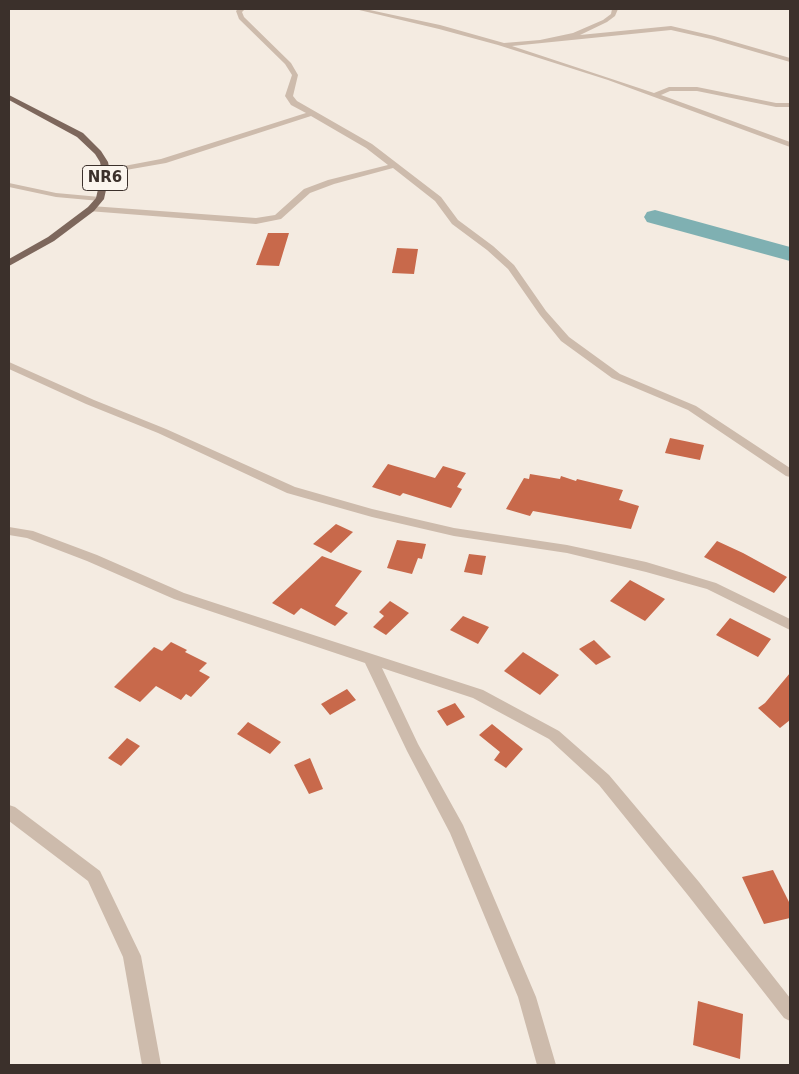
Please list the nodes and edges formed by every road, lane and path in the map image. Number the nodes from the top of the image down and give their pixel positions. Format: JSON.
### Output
{"nodes":[{"id":1,"x":242,"y":9,"type":"edge"},
{"id":2,"x":358,"y":9,"type":"edge"},
{"id":3,"x":614,"y":9,"type":"edge"},
{"id":4,"x":559,"y":40,"type":"junction"},
{"id":5,"x":500,"y":44,"type":"junction"},
{"id":6,"x":790,"y":60,"type":"edge"},
{"id":7,"x":655,"y":95,"type":"junction"},
{"id":8,"x":9,"y":97,"type":"edge"},
{"id":9,"x":790,"y":105,"type":"edge"},
{"id":10,"x":313,"y":113,"type":"junction"},
{"id":11,"x":790,"y":145,"type":"edge"},
{"id":12,"x":396,"y":165,"type":"junction"},
{"id":13,"x":106,"y":172,"type":"junction"},
{"id":14,"x":9,"y":185,"type":"edge"},
{"id":15,"x":100,"y":198,"type":"junction"},
{"id":16,"x":91,"y":209,"type":"junction"},
{"id":17,"x":9,"y":263,"type":"edge"},
{"id":18,"x":9,"y":365,"type":"edge"},
{"id":19,"x":790,"y":473,"type":"edge"},
{"id":20,"x":9,"y":531,"type":"edge"},
{"id":21,"x":790,"y":625,"type":"edge"},
{"id":22,"x":371,"y":660,"type":"junction"},
{"id":23,"x":9,"y":812,"type":"edge"},
{"id":24,"x":790,"y":1012,"type":"edge"},
{"id":25,"x":152,"y":1065,"type":"edge"},
{"id":26,"x":546,"y":1065,"type":"edge"}],
"edges":[{"from":1,"to":10,"type":"street"},
{"from":2,"to":5,"type":"street"},
{"from":3,"to":4,"type":"street"},
{"from":4,"to":5,"type":"street"},
{"from":4,"to":6,"type":"street"},
{"from":5,"to":7,"type":"street"},
{"from":7,"to":9,"type":"street"},
{"from":7,"to":11,"type":"street"},
{"from":8,"to":13,"type":"main road","number":"NR6"},
{"from":10,"to":12,"type":"street"},
{"from":10,"to":13,"type":"street"},
{"from":12,"to":16,"type":"street"},
{"from":12,"to":19,"type":"street"},
{"from":13,"to":15,"type":"main road","number":"NR6"},
{"from":14,"to":15,"type":"street"},
{"from":15,"to":16,"type":"main road","number":"NR6"},
{"from":16,"to":17,"type":"main road","number":"NR6"},
{"from":18,"to":21,"type":"street"},
{"from":20,"to":22,"type":"street"},
{"from":22,"to":24,"type":"street"},
{"from":22,"to":26,"type":"street"},
{"from":23,"to":25,"type":"street"}]}
